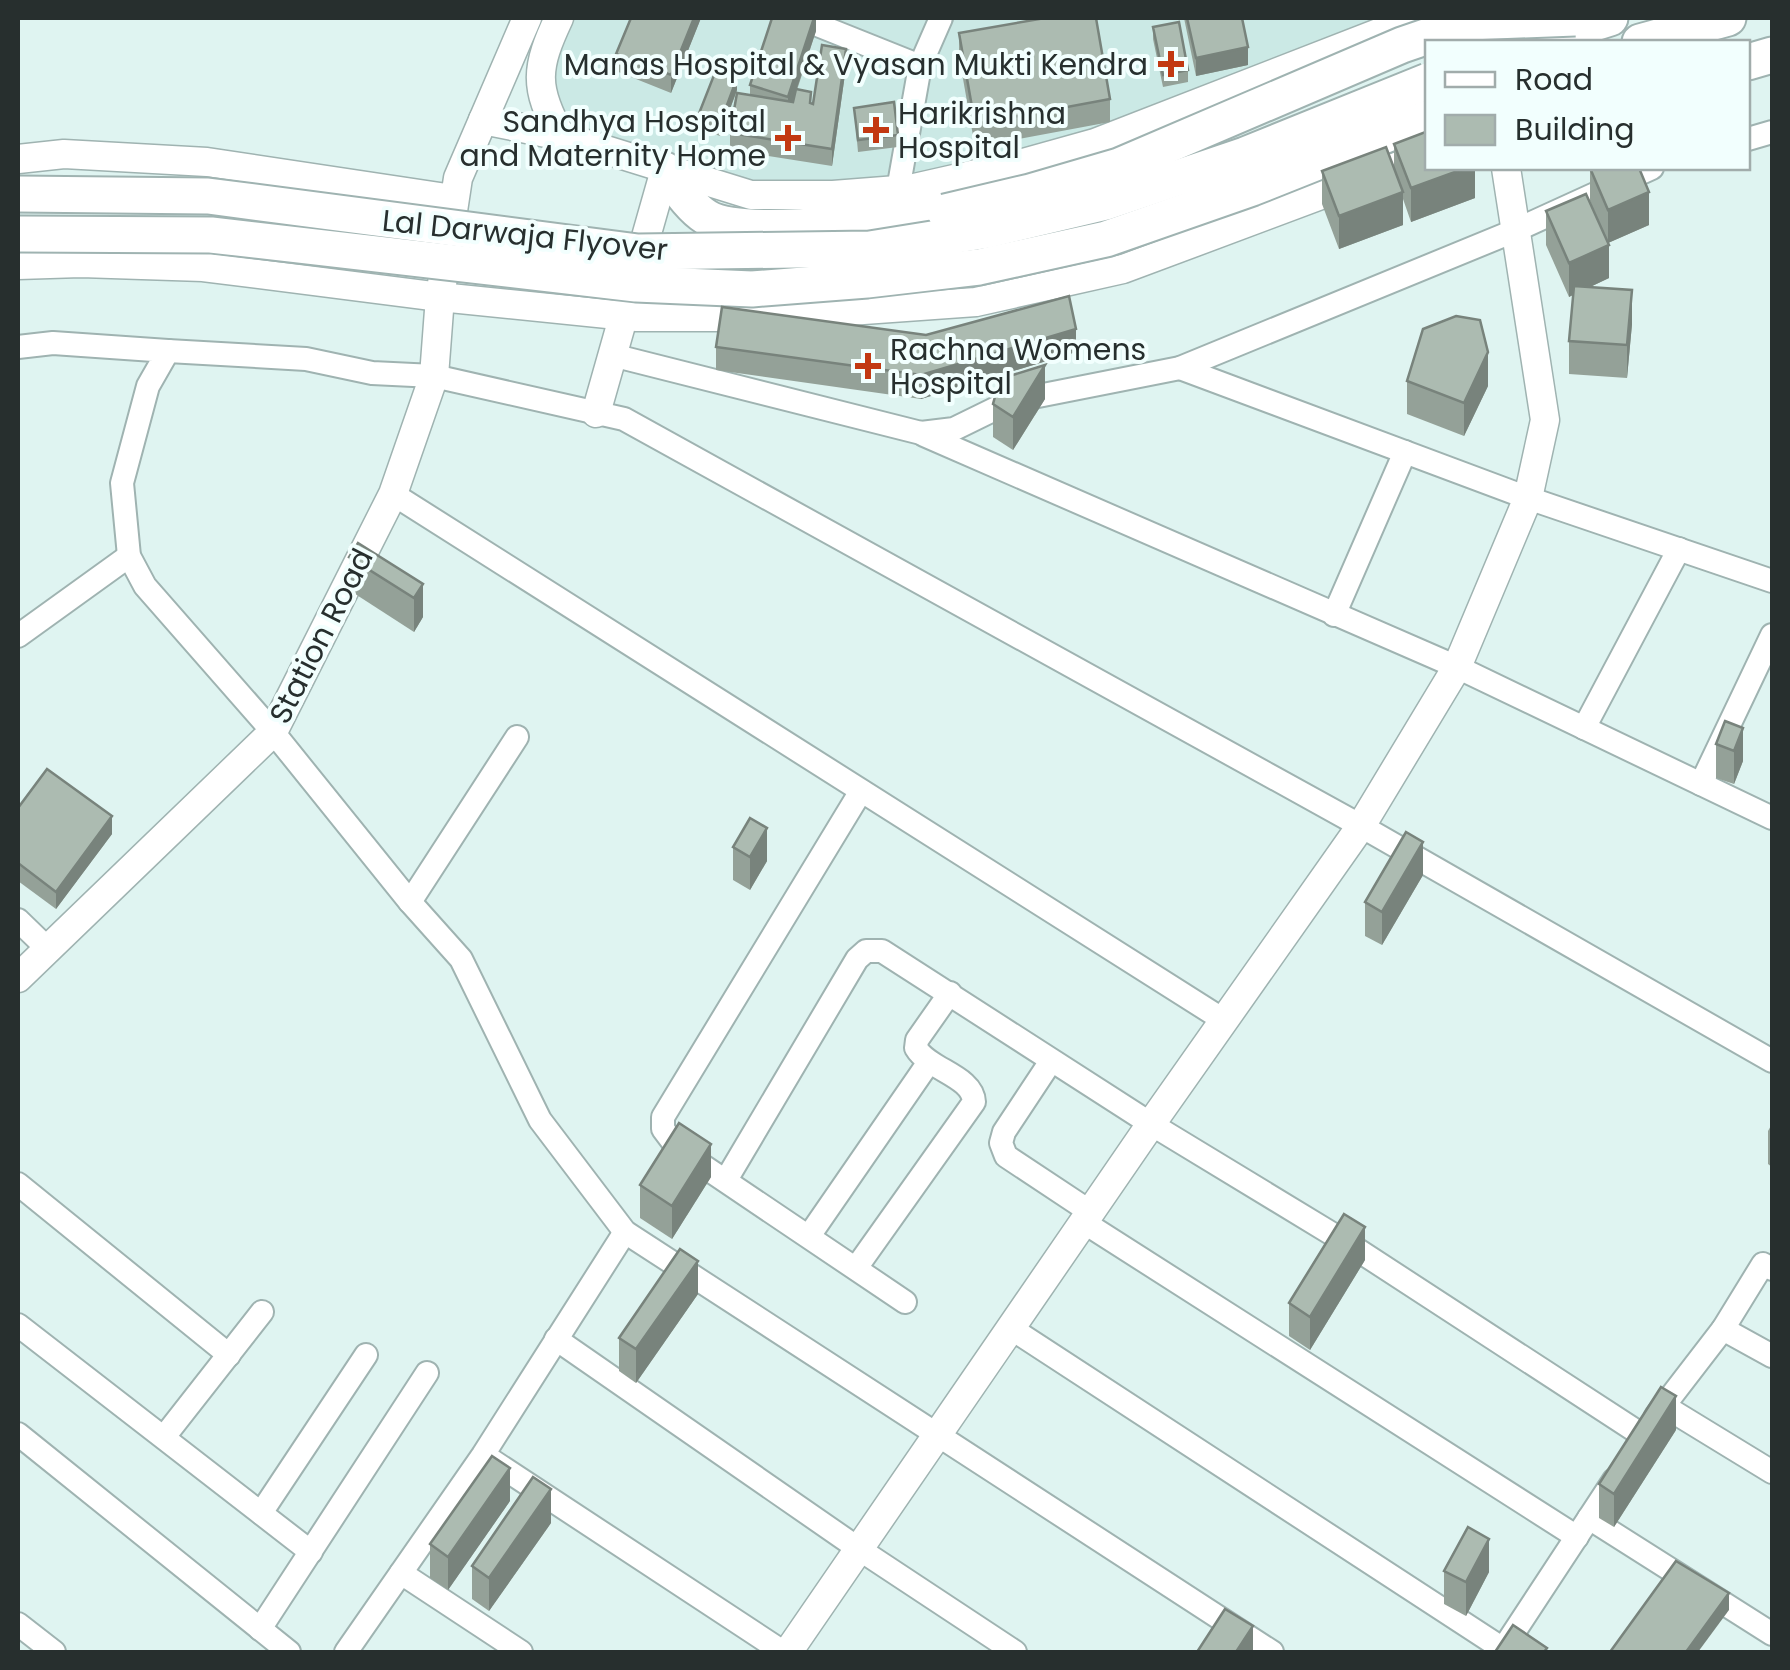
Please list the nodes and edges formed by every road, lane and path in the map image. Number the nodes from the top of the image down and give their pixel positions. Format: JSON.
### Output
{"nodes":[{"id":1,"x":526,"y":18,"type":"edge"},
{"id":2,"x":560,"y":18,"type":"edge"},
{"id":3,"x":800,"y":18,"type":"edge"},
{"id":4,"x":940,"y":18,"type":"edge"},
{"id":5,"x":1417,"y":18,"type":"edge"},
{"id":6,"x":1575,"y":18,"type":"edge"},
{"id":7,"x":1610,"y":18,"type":"edge"},
{"id":8,"x":1728,"y":18,"type":"edge"},
{"id":9,"x":1517,"y":34,"type":"edge"},
{"id":10,"x":1647,"y":40,"type":"edge"},
{"id":11,"x":920,"y":66,"type":"junction"},
{"id":12,"x":1425,"y":81,"type":"edge"},
{"id":13,"x":1425,"y":119,"type":"edge"},
{"id":14,"x":483,"y":120,"type":"junction"},
{"id":15,"x":561,"y":136,"type":"junction"},
{"id":16,"x":1425,"y":156,"type":"edge"},
{"id":17,"x":114,"y":157,"type":"junction"},
{"id":18,"x":22,"y":167,"type":"edge"},
{"id":19,"x":665,"y":170,"type":"junction"},
{"id":20,"x":1506,"y":170,"type":"edge"},
{"id":21,"x":1648,"y":170,"type":"edge"},
{"id":22,"x":898,"y":190,"type":"junction"},
{"id":23,"x":18,"y":194,"type":"edge"},
{"id":24,"x":453,"y":199,"type":"junction"},
{"id":25,"x":18,"y":221,"type":"edge"},
{"id":26,"x":1514,"y":231,"type":"junction"},
{"id":27,"x":18,"y":234,"type":"edge"},
{"id":28,"x":98,"y":263,"type":"junction"},
{"id":29,"x":30,"y":264,"type":"edge"},
{"id":30,"x":440,"y":297,"type":"junction"},
{"id":31,"x":623,"y":316,"type":"junction"},
{"id":32,"x":18,"y":347,"type":"edge"},
{"id":33,"x":168,"y":351,"type":"junction"},
{"id":34,"x":612,"y":355,"type":"junction"},
{"id":35,"x":1180,"y":368,"type":"junction"},
{"id":36,"x":434,"y":376,"type":"junction"},
{"id":37,"x":596,"y":412,"type":"junction"},
{"id":38,"x":920,"y":433,"type":"junction"},
{"id":39,"x":1405,"y":452,"type":"junction"},
{"id":40,"x":393,"y":494,"type":"junction"},
{"id":41,"x":1528,"y":498,"type":"junction"},
{"id":42,"x":1679,"y":549,"type":"junction"},
{"id":43,"x":128,"y":556,"type":"junction"},
{"id":44,"x":1772,"y":581,"type":"edge"},
{"id":45,"x":1334,"y":615,"type":"junction"},
{"id":46,"x":1772,"y":635,"type":"edge"},
{"id":47,"x":18,"y":636,"type":"edge"},
{"id":48,"x":1457,"y":668,"type":"junction"},
{"id":49,"x":1584,"y":728,"type":"junction"},
{"id":50,"x":273,"y":732,"type":"junction"},
{"id":51,"x":518,"y":737,"type":"dead end"},
{"id":52,"x":1700,"y":784,"type":"junction"},
{"id":53,"x":862,"y":790,"type":"junction"},
{"id":54,"x":1772,"y":818,"type":"edge"},
{"id":55,"x":1361,"y":826,"type":"junction"},
{"id":56,"x":410,"y":902,"type":"junction"},
{"id":57,"x":18,"y":920,"type":"edge"},
{"id":58,"x":49,"y":950,"type":"junction"},
{"id":59,"x":18,"y":978,"type":"edge"},
{"id":60,"x":950,"y":993,"type":"junction"},
{"id":61,"x":1225,"y":1021,"type":"junction"},
{"id":62,"x":1051,"y":1061,"type":"junction"},
{"id":63,"x":1772,"y":1061,"type":"edge"},
{"id":64,"x":929,"y":1062,"type":"junction"},
{"id":65,"x":1151,"y":1124,"type":"junction"},
{"id":66,"x":726,"y":1180,"type":"junction"},
{"id":67,"x":18,"y":1184,"type":"edge"},
{"id":68,"x":1088,"y":1218,"type":"junction"},
{"id":69,"x":625,"y":1232,"type":"junction"},
{"id":70,"x":808,"y":1236,"type":"junction"},
{"id":71,"x":1770,"y":1260,"type":"edge"},
{"id":72,"x":856,"y":1268,"type":"junction"},
{"id":73,"x":905,"y":1302,"type":"dead end"},
{"id":74,"x":262,"y":1312,"type":"dead end"},
{"id":75,"x":18,"y":1325,"type":"edge"},
{"id":76,"x":1012,"y":1328,"type":"junction"},
{"id":77,"x":1723,"y":1330,"type":"junction"},
{"id":78,"x":556,"y":1339,"type":"junction"},
{"id":79,"x":229,"y":1354,"type":"junction"},
{"id":80,"x":366,"y":1355,"type":"dead end"},
{"id":81,"x":1772,"y":1356,"type":"edge"},
{"id":82,"x":427,"y":1373,"type":"dead end"},
{"id":83,"x":1664,"y":1406,"type":"junction"},
{"id":84,"x":18,"y":1434,"type":"edge"},
{"id":85,"x":938,"y":1435,"type":"junction"},
{"id":86,"x":164,"y":1437,"type":"junction"},
{"id":87,"x":1632,"y":1452,"type":"junction"},
{"id":88,"x":483,"y":1455,"type":"junction"},
{"id":89,"x":1772,"y":1472,"type":"edge"},
{"id":90,"x":262,"y":1513,"type":"junction"},
{"id":91,"x":1583,"y":1528,"type":"junction"},
{"id":92,"x":859,"y":1549,"type":"junction"},
{"id":93,"x":311,"y":1552,"type":"junction"},
{"id":94,"x":401,"y":1573,"type":"junction"},
{"id":95,"x":18,"y":1624,"type":"edge"},
{"id":96,"x":260,"y":1629,"type":"junction"},
{"id":97,"x":1772,"y":1634,"type":"edge"},
{"id":98,"x":1510,"y":1645,"type":"edge"},
{"id":99,"x":54,"y":1652,"type":"edge"},
{"id":100,"x":288,"y":1652,"type":"edge"},
{"id":101,"x":346,"y":1652,"type":"edge"},
{"id":102,"x":520,"y":1652,"type":"edge"},
{"id":103,"x":785,"y":1652,"type":"edge"},
{"id":104,"x":1014,"y":1652,"type":"edge"},
{"id":105,"x":1272,"y":1652,"type":"edge"}],
"edges":[{"from":1,"to":14,"type":"street","name":"Station Road"},
{"from":2,"to":15,"type":"street"},
{"from":3,"to":11,"type":"street"},
{"from":4,"to":11,"type":"street"},
{"from":5,"to":22,"type":"street"},
{"from":6,"to":19,"type":"highway","bridge":true},
{"from":7,"to":9,"type":"highway"},
{"from":8,"to":10,"type":"highway"},
{"from":11,"to":22,"type":"street"},
{"from":12,"to":23,"type":"highway","name":"Lal Darwaja Flyover","bridge":true},
{"from":13,"to":27,"type":"highway","name":"Lal Darwaja Flyover","bridge":true},
{"from":14,"to":15,"type":"street"},
{"from":14,"to":24,"type":"street","name":"Station Road"},
{"from":15,"to":19,"type":"street"},
{"from":16,"to":31,"type":"street"},
{"from":17,"to":18,"type":"street"},
{"from":17,"to":24,"type":"street"},
{"from":17,"to":28,"type":"street"},
{"from":19,"to":22,"type":"street"},
{"from":19,"to":31,"type":"street"},
{"from":20,"to":26,"type":"street"},
{"from":21,"to":26,"type":"street"},
{"from":24,"to":30,"type":"street","name":"Station Road"},
{"from":25,"to":29,"type":"street"},
{"from":26,"to":35,"type":"street"},
{"from":26,"to":41,"type":"street"},
{"from":28,"to":29,"type":"street"},
{"from":28,"to":30,"type":"street"},
{"from":30,"to":31,"type":"street"},
{"from":30,"to":36,"type":"street","name":"Station Road"},
{"from":31,"to":34,"type":"street"},
{"from":32,"to":33,"type":"street"},
{"from":33,"to":36,"type":"street"},
{"from":33,"to":43,"type":"street"},
{"from":34,"to":37,"type":"street"},
{"from":34,"to":38,"type":"street"},
{"from":35,"to":38,"type":"street"},
{"from":35,"to":39,"type":"street"},
{"from":36,"to":37,"type":"street"},
{"from":36,"to":40,"type":"street","name":"Station Road"},
{"from":37,"to":55,"type":"street"},
{"from":38,"to":45,"type":"street"},
{"from":39,"to":41,"type":"street"},
{"from":39,"to":45,"type":"street"},
{"from":40,"to":50,"type":"street","name":"Station Road"},
{"from":40,"to":53,"type":"street"},
{"from":41,"to":42,"type":"street"},
{"from":41,"to":48,"type":"street"},
{"from":42,"to":44,"type":"street"},
{"from":42,"to":49,"type":"street"},
{"from":43,"to":47,"type":"street"},
{"from":43,"to":50,"type":"street"},
{"from":45,"to":48,"type":"street"},
{"from":46,"to":52,"type":"street"},
{"from":48,"to":49,"type":"street"},
{"from":48,"to":55,"type":"street"},
{"from":49,"to":52,"type":"street"},
{"from":50,"to":56,"type":"street"},
{"from":50,"to":58,"type":"street","name":"Station Road"},
{"from":51,"to":56,"type":"street"},
{"from":52,"to":54,"type":"street"},
{"from":53,"to":61,"type":"street"},
{"from":53,"to":66,"type":"street"},
{"from":55,"to":61,"type":"street"},
{"from":55,"to":63,"type":"street"},
{"from":56,"to":69,"type":"street"},
{"from":57,"to":58,"type":"street"},
{"from":58,"to":59,"type":"street","name":"Station Road"},
{"from":60,"to":62,"type":"street"},
{"from":60,"to":64,"type":"street"},
{"from":60,"to":66,"type":"street"},
{"from":61,"to":65,"type":"street"},
{"from":62,"to":65,"type":"street"},
{"from":62,"to":68,"type":"street"},
{"from":64,"to":70,"type":"street"},
{"from":64,"to":72,"type":"street"},
{"from":65,"to":68,"type":"street"},
{"from":65,"to":87,"type":"street"},
{"from":66,"to":70,"type":"street"},
{"from":67,"to":79,"type":"street"},
{"from":68,"to":76,"type":"street"},
{"from":68,"to":91,"type":"street"},
{"from":69,"to":78,"type":"street"},
{"from":69,"to":85,"type":"street"},
{"from":70,"to":72,"type":"street"},
{"from":71,"to":77,"type":"street"},
{"from":72,"to":73,"type":"street"},
{"from":74,"to":79,"type":"street"},
{"from":75,"to":86,"type":"street"},
{"from":76,"to":85,"type":"street"},
{"from":76,"to":98,"type":"street"},
{"from":77,"to":81,"type":"street"},
{"from":77,"to":83,"type":"street"},
{"from":78,"to":88,"type":"street"},
{"from":78,"to":92,"type":"street"},
{"from":79,"to":86,"type":"street"},
{"from":80,"to":90,"type":"street"},
{"from":82,"to":93,"type":"street"},
{"from":83,"to":87,"type":"street"},
{"from":83,"to":89,"type":"street"},
{"from":84,"to":96,"type":"street"},
{"from":85,"to":92,"type":"street"},
{"from":85,"to":105,"type":"street"},
{"from":86,"to":90,"type":"street"},
{"from":87,"to":91,"type":"street"},
{"from":88,"to":94,"type":"street"},
{"from":88,"to":103,"type":"street"},
{"from":90,"to":93,"type":"street"},
{"from":91,"to":97,"type":"street"},
{"from":91,"to":98,"type":"street"},
{"from":92,"to":103,"type":"street"},
{"from":92,"to":104,"type":"street"},
{"from":93,"to":96,"type":"street"},
{"from":94,"to":101,"type":"street"},
{"from":94,"to":102,"type":"street"},
{"from":95,"to":99,"type":"street"},
{"from":96,"to":100,"type":"street"}]}
